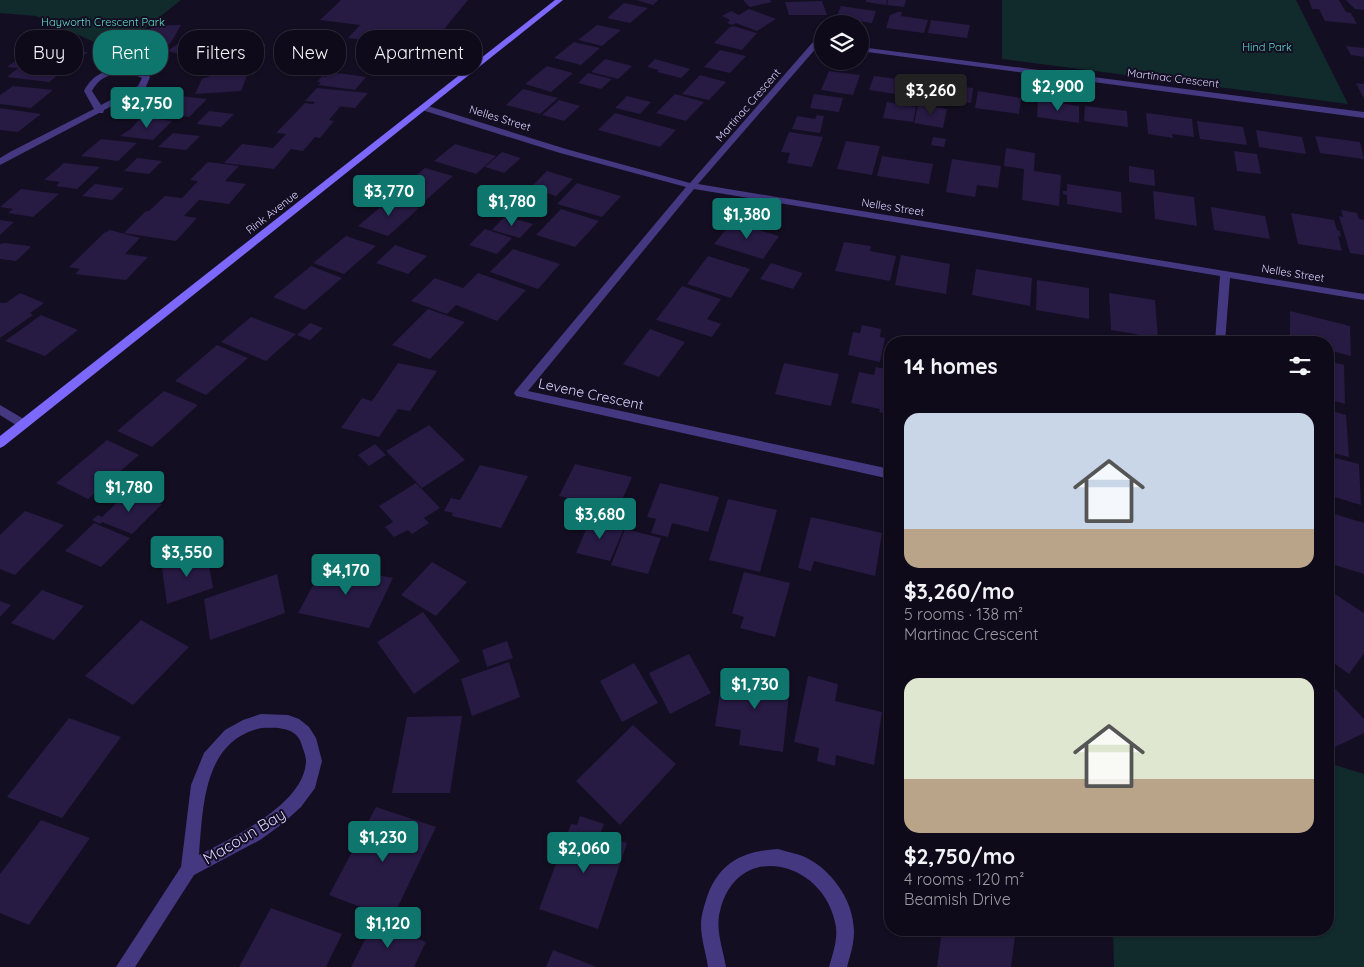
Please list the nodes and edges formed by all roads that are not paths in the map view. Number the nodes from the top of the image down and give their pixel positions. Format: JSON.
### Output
{"nodes":[{"id":1,"x":559,"y":0,"type":"edge"},
{"id":2,"x":814,"y":46,"type":"edge"},
{"id":3,"x":869,"y":50,"type":"edge"},
{"id":4,"x":425,"y":108,"type":"junction"},
{"id":5,"x":100,"y":111,"type":"junction"},
{"id":6,"x":1364,"y":115,"type":"edge"},
{"id":7,"x":0,"y":152,"type":"edge"},
{"id":8,"x":13,"y":154,"type":"junction"},
{"id":9,"x":0,"y":162,"type":"edge"},
{"id":10,"x":692,"y":186,"type":"junction"},
{"id":11,"x":1225,"y":274,"type":"junction"},
{"id":12,"x":1364,"y":297,"type":"edge"},
{"id":13,"x":1220,"y":336,"type":"edge"},
{"id":14,"x":0,"y":409,"type":"edge"},
{"id":15,"x":23,"y":424,"type":"junction"},
{"id":16,"x":0,"y":443,"type":"edge"},
{"id":17,"x":884,"y":473,"type":"edge"},
{"id":18,"x":188,"y":869,"type":"junction"},
{"id":19,"x":125,"y":967,"type":"edge"},
{"id":20,"x":717,"y":967,"type":"edge"},
{"id":21,"x":838,"y":967,"type":"edge"}],
"edges":[{"from":1,"to":4,"type":"street","name":"Rink Avenue"},
{"from":2,"to":10,"type":"street","name":"Martinac Crescent"},
{"from":3,"to":6,"type":"street","name":"Martinac Crescent"},
{"from":4,"to":10,"type":"street","name":"Nelles Street"},
{"from":4,"to":15,"type":"street","name":"Rink Avenue"},
{"from":5,"to":5,"type":"street"},
{"from":5,"to":8,"type":"street"},
{"from":7,"to":8,"type":"street"},
{"from":8,"to":9,"type":"street"},
{"from":10,"to":11,"type":"street","name":"Nelles Street"},
{"from":10,"to":17,"type":"street","name":"Levene Crescent"},
{"from":11,"to":12,"type":"street","name":"Nelles Street"},
{"from":11,"to":13,"type":"street"},
{"from":14,"to":15,"type":"street"},
{"from":15,"to":16,"type":"street","name":"Rink Avenue"},
{"from":18,"to":18,"type":"street","name":"Macoun Bay"},
{"from":18,"to":19,"type":"street","name":"Macoun Bay"},
{"from":20,"to":21,"type":"street"}]}
